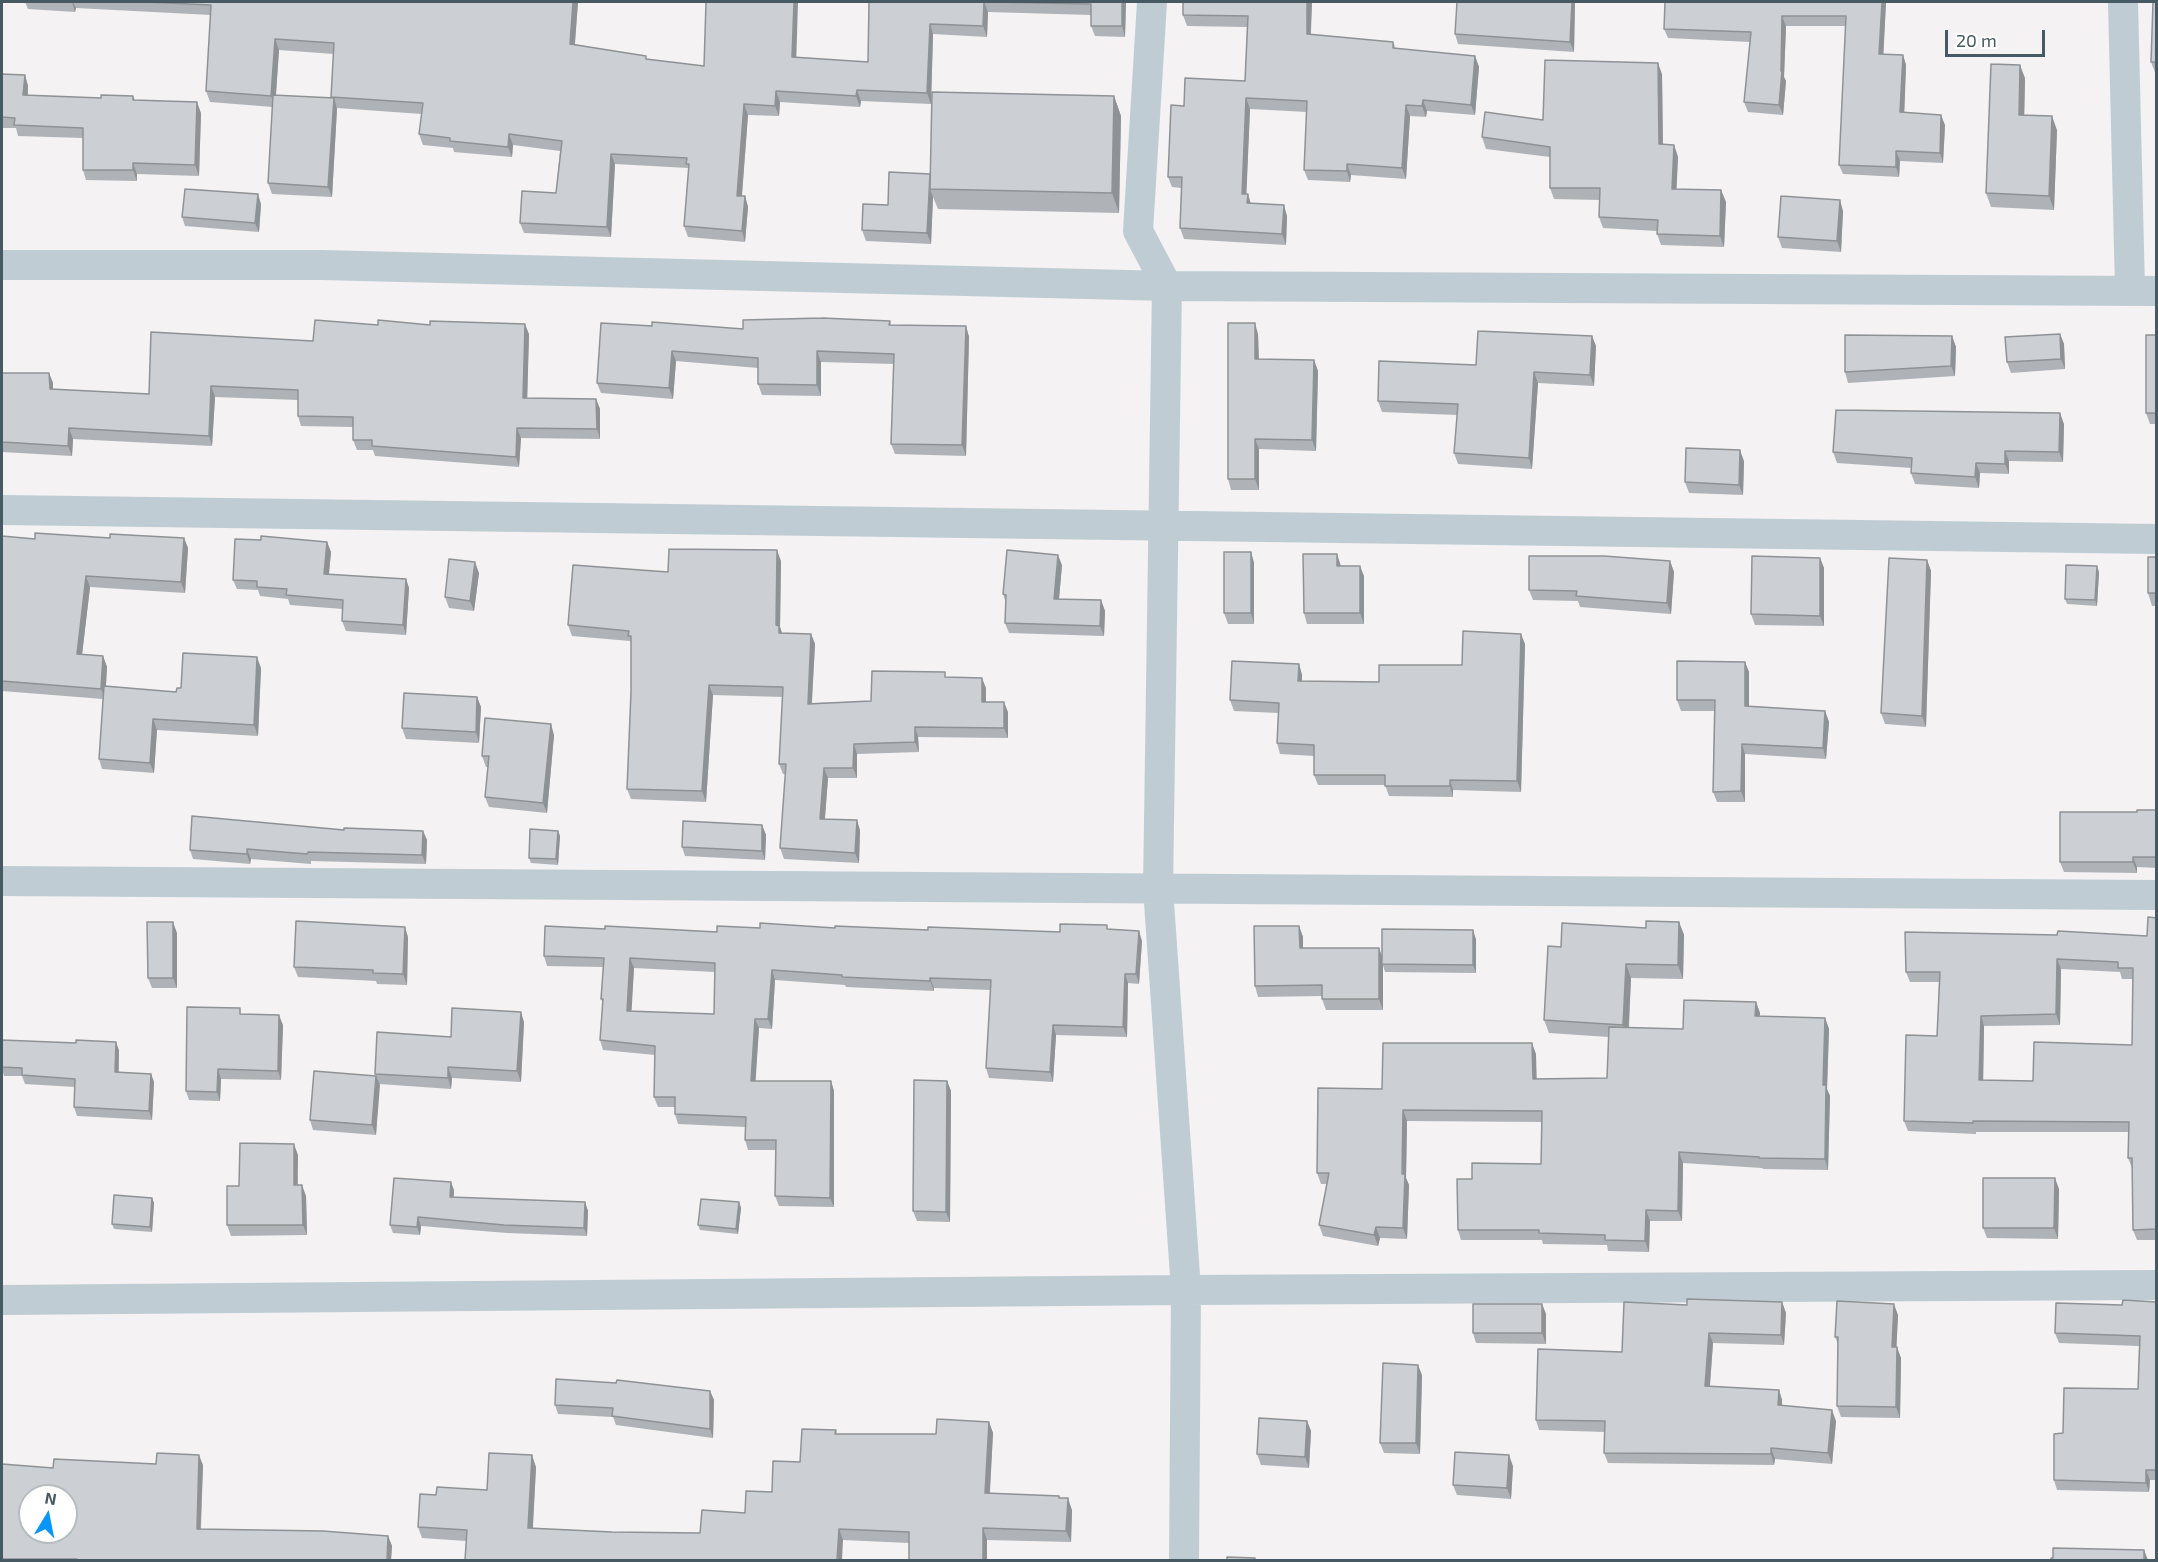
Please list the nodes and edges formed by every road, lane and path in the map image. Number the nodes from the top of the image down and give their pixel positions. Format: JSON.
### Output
{"nodes":[{"id":1,"x":1152,"y":2,"type":"edge"},
{"id":2,"x":2123,"y":2,"type":"edge"},
{"id":3,"x":2,"y":265,"type":"edge"},
{"id":4,"x":1167,"y":286,"type":"junction"},
{"id":5,"x":2143,"y":290,"type":"edge"},
{"id":6,"x":2,"y":510,"type":"edge"},
{"id":7,"x":1162,"y":526,"type":"junction"},
{"id":8,"x":2157,"y":539,"type":"edge"},
{"id":9,"x":2,"y":881,"type":"edge"},
{"id":10,"x":1158,"y":888,"type":"junction"},
{"id":11,"x":2157,"y":895,"type":"edge"},
{"id":12,"x":2157,"y":1285,"type":"edge"},
{"id":13,"x":1186,"y":1290,"type":"junction"},
{"id":14,"x":2,"y":1300,"type":"edge"},
{"id":15,"x":1184,"y":1560,"type":"edge"}],
"edges":[{"from":1,"to":4,"type":"street"},
{"from":2,"to":5,"type":"street"},
{"from":3,"to":4,"type":"street"},
{"from":4,"to":5,"type":"street"},
{"from":4,"to":7,"type":"street"},
{"from":6,"to":7,"type":"street"},
{"from":7,"to":8,"type":"street"},
{"from":7,"to":10,"type":"street"},
{"from":9,"to":10,"type":"street"},
{"from":10,"to":11,"type":"street"},
{"from":10,"to":13,"type":"street"},
{"from":12,"to":13,"type":"street"},
{"from":13,"to":14,"type":"street"},
{"from":13,"to":15,"type":"street"}]}
